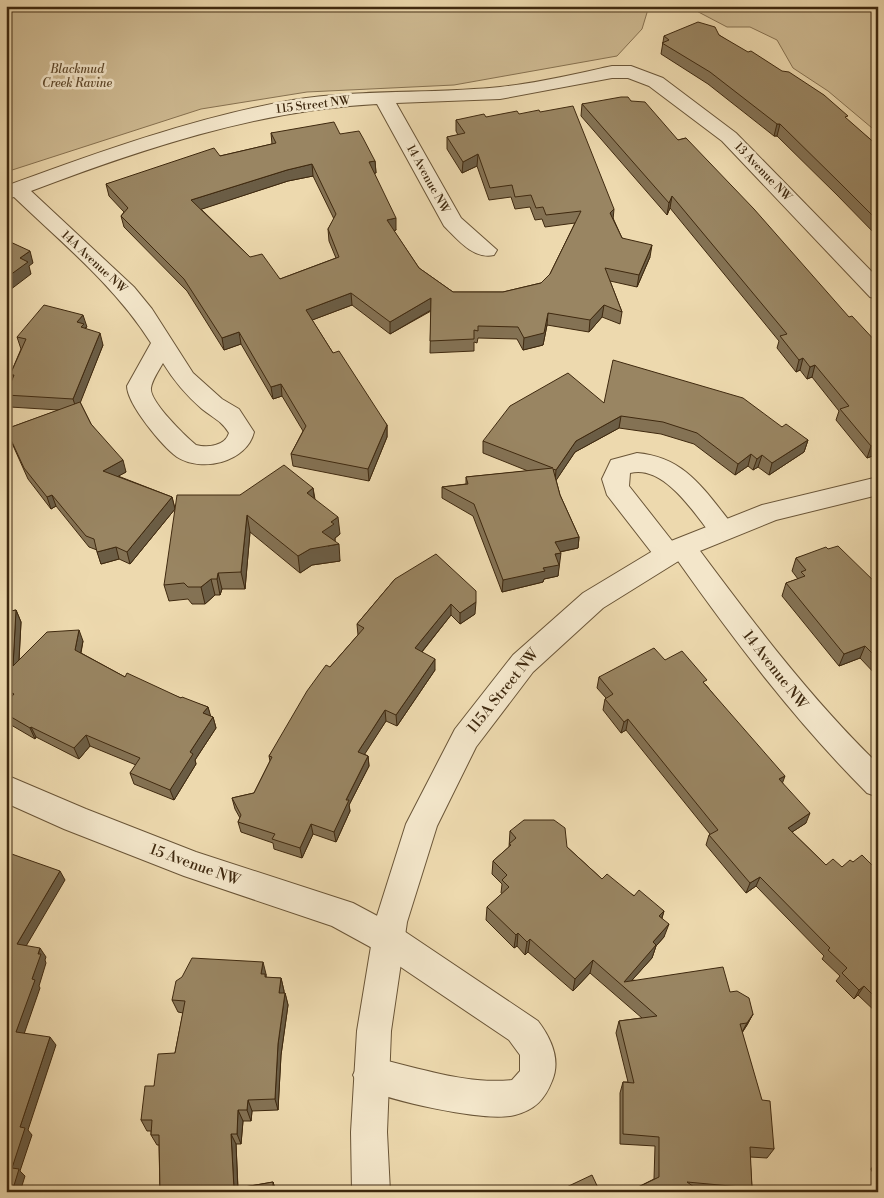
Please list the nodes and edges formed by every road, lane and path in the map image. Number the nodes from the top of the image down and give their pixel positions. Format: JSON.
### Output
{"nodes":[{"id":1,"x":631,"y":72,"type":"joint"},
{"id":2,"x":383,"y":98,"type":"junction"},
{"id":3,"x":11,"y":191,"type":"edge"},
{"id":4,"x":486,"y":250,"type":"dead end"},
{"id":5,"x":878,"y":292,"type":"edge"},
{"id":6,"x":162,"y":344,"type":"junction"},
{"id":7,"x":878,"y":486,"type":"edge"},
{"id":8,"x":722,"y":530,"type":"junction"},
{"id":9,"x":675,"y":551,"type":"junction"},
{"id":10,"x":878,"y":784,"type":"edge"},
{"id":11,"x":6,"y":788,"type":"edge"},
{"id":12,"x":386,"y":938,"type":"junction"},
{"id":13,"x":370,"y":1075,"type":"junction"},
{"id":14,"x":371,"y":1192,"type":"edge"}],
"edges":[{"from":1,"to":2,"type":"street","name":"115 Street NW"},
{"from":1,"to":5,"type":"street","name":"13 Avenue NW"},
{"from":2,"to":3,"type":"street","name":"115 Street NW"},
{"from":2,"to":4,"type":"street","name":"14 Avenue NW"},
{"from":3,"to":6,"type":"street","name":"14A Avenue NW"},
{"from":6,"to":6,"type":"street","name":"14A Avenue NW"},
{"from":7,"to":8,"type":"street","name":"115A Street NW"},
{"from":8,"to":9,"type":"street","name":"115A Street NW"},
{"from":8,"to":9,"type":"street"},
{"from":9,"to":10,"type":"street","name":"14 Avenue NW"},
{"from":9,"to":12,"type":"street","name":"115A Street NW"},
{"from":11,"to":12,"type":"street","name":"15 Avenue NW"},
{"from":12,"to":13,"type":"street"},
{"from":12,"to":13,"type":"street","name":"15 Avenue NW"},
{"from":13,"to":14,"type":"street"}]}
